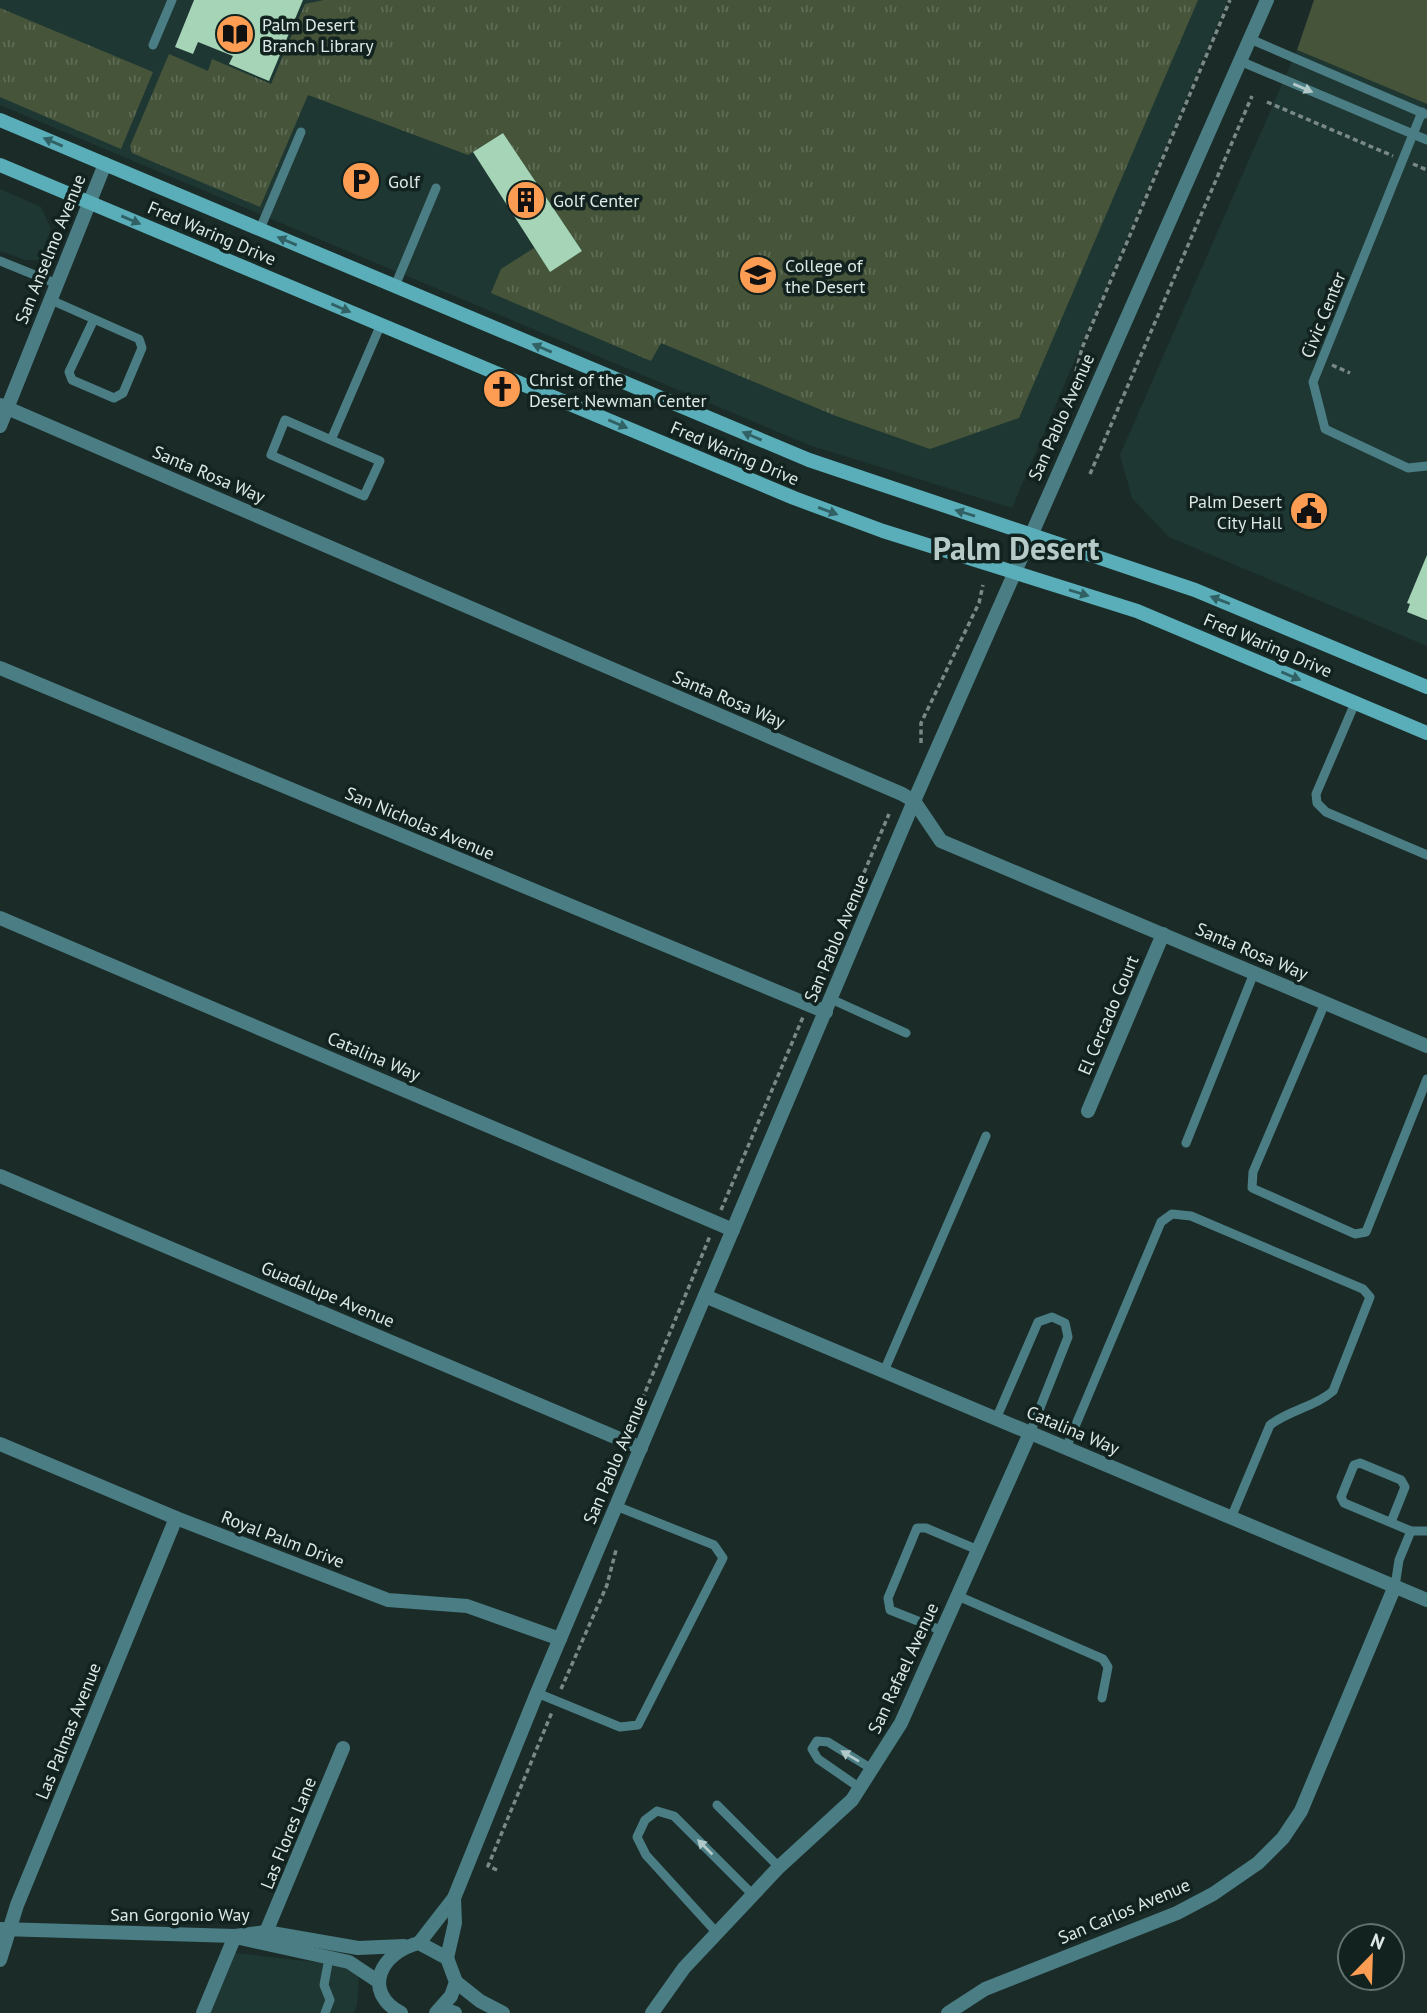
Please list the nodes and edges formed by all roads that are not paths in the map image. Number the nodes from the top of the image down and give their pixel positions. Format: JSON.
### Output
{"nodes":[{"id":1,"x":172,"y":0,"type":"edge"},
{"id":2,"x":1267,"y":0,"type":"edge"},
{"id":3,"x":1250,"y":39,"type":"junction"},
{"id":4,"x":153,"y":45,"type":"dead end"},
{"id":5,"x":1240,"y":61,"type":"junction"},
{"id":6,"x":1424,"y":113,"type":"edge"},
{"id":7,"x":0,"y":120,"type":"edge"},
{"id":8,"x":301,"y":132,"type":"dead end"},
{"id":9,"x":1413,"y":134,"type":"junction"},
{"id":10,"x":1427,"y":140,"type":"edge"},
{"id":11,"x":105,"y":164,"type":"junction"},
{"id":12,"x":0,"y":165,"type":"edge"},
{"id":13,"x":436,"y":188,"type":"dead end"},
{"id":14,"x":89,"y":202,"type":"junction"},
{"id":15,"x":260,"y":229,"type":"junction"},
{"id":16,"x":0,"y":261,"type":"edge"},
{"id":17,"x":57,"y":284,"type":"junction"},
{"id":18,"x":394,"y":286,"type":"junction"},
{"id":19,"x":51,"y":300,"type":"junction"},
{"id":20,"x":94,"y":319,"type":"junction"},
{"id":21,"x":381,"y":324,"type":"junction"},
{"id":22,"x":4,"y":407,"type":"edge"},
{"id":23,"x":0,"y":426,"type":"edge"},
{"id":24,"x":331,"y":440,"type":"junction"},
{"id":25,"x":1427,"y":466,"type":"edge"},
{"id":26,"x":1030,"y":534,"type":"junction"},
{"id":27,"x":1014,"y":573,"type":"junction"},
{"id":28,"x":0,"y":668,"type":"edge"},
{"id":29,"x":1427,"y":687,"type":"edge"},
{"id":30,"x":1356,"y":703,"type":"junction"},
{"id":31,"x":1427,"y":733,"type":"edge"},
{"id":32,"x":914,"y":801,"type":"junction"},
{"id":33,"x":1427,"y":855,"type":"edge"},
{"id":34,"x":0,"y":918,"type":"edge"},
{"id":35,"x":1163,"y":934,"type":"junction"},
{"id":36,"x":1254,"y":973,"type":"junction"},
{"id":37,"x":1325,"y":1003,"type":"junction"},
{"id":38,"x":829,"y":1005,"type":"junction"},
{"id":39,"x":906,"y":1033,"type":"dead end"},
{"id":40,"x":1427,"y":1046,"type":"edge"},
{"id":41,"x":1427,"y":1079,"type":"edge"},
{"id":42,"x":1088,"y":1111,"type":"dead end"},
{"id":43,"x":986,"y":1136,"type":"dead end"},
{"id":44,"x":1186,"y":1143,"type":"dead end"},
{"id":45,"x":0,"y":1176,"type":"edge"},
{"id":46,"x":733,"y":1230,"type":"junction"},
{"id":47,"x":705,"y":1296,"type":"junction"},
{"id":48,"x":884,"y":1371,"type":"junction"},
{"id":49,"x":996,"y":1419,"type":"junction"},
{"id":50,"x":1030,"y":1433,"type":"junction"},
{"id":51,"x":0,"y":1444,"type":"edge"},
{"id":52,"x":641,"y":1448,"type":"junction"},
{"id":53,"x":1066,"y":1448,"type":"junction"},
{"id":54,"x":616,"y":1506,"type":"junction"},
{"id":55,"x":176,"y":1518,"type":"junction"},
{"id":56,"x":1231,"y":1518,"type":"junction"},
{"id":57,"x":1391,"y":1522,"type":"junction"},
{"id":58,"x":1411,"y":1531,"type":"junction"},
{"id":59,"x":1427,"y":1531,"type":"edge"},
{"id":60,"x":978,"y":1550,"type":"junction"},
{"id":61,"x":1395,"y":1587,"type":"junction"},
{"id":62,"x":958,"y":1596,"type":"junction"},
{"id":63,"x":1427,"y":1600,"type":"edge"},
{"id":64,"x":943,"y":1630,"type":"junction"},
{"id":65,"x":560,"y":1639,"type":"junction"},
{"id":66,"x":537,"y":1693,"type":"junction"},
{"id":67,"x":1102,"y":1698,"type":"dead end"},
{"id":68,"x":344,"y":1748,"type":"dead end"},
{"id":69,"x":872,"y":1769,"type":"junction"},
{"id":70,"x":860,"y":1787,"type":"junction"},
{"id":71,"x":717,"y":1805,"type":"dead end"},
{"id":72,"x":779,"y":1867,"type":"junction"},
{"id":73,"x":753,"y":1895,"type":"junction"},
{"id":74,"x":454,"y":1898,"type":"junction"},
{"id":75,"x":4,"y":1929,"type":"edge"},
{"id":76,"x":266,"y":1932,"type":"junction"},
{"id":77,"x":717,"y":1933,"type":"junction"},
{"id":78,"x":235,"y":1937,"type":"junction"},
{"id":79,"x":419,"y":1943,"type":"junction"},
{"id":80,"x":404,"y":1946,"type":"junction"},
{"id":81,"x":329,"y":1958,"type":"junction"},
{"id":82,"x":447,"y":1958,"type":"junction"},
{"id":83,"x":0,"y":1960,"type":"edge"},
{"id":84,"x":379,"y":1982,"type":"junction"},
{"id":85,"x":456,"y":1982,"type":"junction"},
{"id":86,"x":385,"y":1998,"type":"junction"},
{"id":87,"x":445,"y":2012,"type":"edge"},
{"id":88,"x":203,"y":2013,"type":"edge"},
{"id":89,"x":325,"y":2013,"type":"edge"},
{"id":90,"x":380,"y":2013,"type":"edge"},
{"id":91,"x":401,"y":2013,"type":"edge"},
{"id":92,"x":503,"y":2013,"type":"edge"},
{"id":93,"x":652,"y":2013,"type":"edge"},
{"id":94,"x":948,"y":2013,"type":"edge"}],
"edges":[{"from":1,"to":4,"type":"lane"},
{"from":2,"to":3,"type":"street","name":"San Pablo Avenue"},
{"from":3,"to":5,"type":"street","name":"San Pablo Avenue"},
{"from":3,"to":6,"type":"lane"},
{"from":5,"to":9,"type":"lane","one_way":true},
{"from":5,"to":26,"type":"street","name":"San Pablo Avenue"},
{"from":6,"to":9,"type":"lane","name":"Civic Center"},
{"from":11,"to":7,"type":"main road","name":"Fred Waring Drive","one_way":true},
{"from":8,"to":15,"type":"lane"},
{"from":9,"to":10,"type":"lane"},
{"from":9,"to":25,"type":"lane","name":"Civic Center"},
{"from":11,"to":14,"type":"street","name":"San Anselmo Avenue"},
{"from":11,"to":15,"type":"main road","name":"Fred Waring Drive"},
{"from":12,"to":14,"type":"main road","name":"Fred Waring Drive"},
{"from":13,"to":18,"type":"lane"},
{"from":14,"to":17,"type":"street","name":"San Anselmo Avenue"},
{"from":14,"to":21,"type":"main road","name":"Fred Waring Drive","one_way":true},
{"from":18,"to":15,"type":"main road","name":"Fred Waring Drive","one_way":true},
{"from":16,"to":17,"type":"lane"},
{"from":17,"to":19,"type":"street","name":"San Anselmo Avenue"},
{"from":26,"to":18,"type":"main road","name":"Fred Waring Drive","one_way":true},
{"from":19,"to":20,"type":"lane"},
{"from":19,"to":22,"type":"street","name":"San Anselmo Avenue"},
{"from":20,"to":20,"type":"lane"},
{"from":21,"to":24,"type":"lane"},
{"from":21,"to":27,"type":"main road","name":"Fred Waring Drive","one_way":true},
{"from":22,"to":23,"type":"street","name":"San Anselmo Avenue"},
{"from":22,"to":32,"type":"street","name":"Santa Rosa Way"},
{"from":24,"to":24,"type":"lane"},
{"from":26,"to":27,"type":"street","name":"San Pablo Avenue"},
{"from":29,"to":26,"type":"main road","name":"Fred Waring Drive","one_way":true},
{"from":27,"to":30,"type":"main road","name":"Fred Waring Drive","one_way":true},
{"from":27,"to":32,"type":"street","name":"San Pablo Avenue"},
{"from":28,"to":38,"type":"street","name":"San Nicholas Avenue"},
{"from":30,"to":31,"type":"main road","name":"Fred Waring Drive"},
{"from":30,"to":33,"type":"lane"},
{"from":32,"to":35,"type":"street","name":"Santa Rosa Way"},
{"from":32,"to":38,"type":"street","name":"San Pablo Avenue"},
{"from":34,"to":46,"type":"street","name":"Catalina Way"},
{"from":35,"to":36,"type":"street","name":"Santa Rosa Way"},
{"from":35,"to":42,"type":"street","name":"El Cercado Court"},
{"from":36,"to":37,"type":"street","name":"Santa Rosa Way"},
{"from":36,"to":44,"type":"lane"},
{"from":37,"to":40,"type":"street","name":"Santa Rosa Way"},
{"from":37,"to":41,"type":"lane"},
{"from":38,"to":39,"type":"lane"},
{"from":38,"to":46,"type":"street","name":"San Pablo Avenue"},
{"from":43,"to":48,"type":"lane"},
{"from":45,"to":52,"type":"street","name":"Guadalupe Avenue"},
{"from":46,"to":47,"type":"street","name":"San Pablo Avenue"},
{"from":47,"to":48,"type":"street","name":"Catalina Way"},
{"from":47,"to":52,"type":"street","name":"San Pablo Avenue"},
{"from":48,"to":49,"type":"street","name":"Catalina Way"},
{"from":49,"to":50,"type":"street","name":"Catalina Way"},
{"from":49,"to":50,"type":"lane"},
{"from":50,"to":53,"type":"street","name":"Catalina Way"},
{"from":50,"to":60,"type":"street","name":"San Rafael Avenue"},
{"from":51,"to":55,"type":"street","name":"Royal Palm Drive"},
{"from":52,"to":54,"type":"street","name":"San Pablo Avenue"},
{"from":53,"to":56,"type":"street","name":"Catalina Way"},
{"from":53,"to":56,"type":"lane"},
{"from":54,"to":65,"type":"street","name":"San Pablo Avenue"},
{"from":54,"to":66,"type":"lane"},
{"from":55,"to":65,"type":"street","name":"Royal Palm Drive"},
{"from":55,"to":75,"type":"street","name":"Las Palmas Avenue"},
{"from":56,"to":61,"type":"street","name":"Catalina Way"},
{"from":57,"to":57,"type":"lane"},
{"from":57,"to":58,"type":"lane"},
{"from":58,"to":59,"type":"lane"},
{"from":58,"to":61,"type":"lane"},
{"from":60,"to":62,"type":"street","name":"San Rafael Avenue"},
{"from":60,"to":64,"type":"lane"},
{"from":61,"to":63,"type":"street","name":"Catalina Way"},
{"from":61,"to":94,"type":"street","name":"San Carlos Avenue"},
{"from":62,"to":64,"type":"street","name":"San Rafael Avenue"},
{"from":62,"to":67,"type":"lane"},
{"from":64,"to":69,"type":"street","name":"San Rafael Avenue"},
{"from":65,"to":66,"type":"street","name":"San Pablo Avenue"},
{"from":66,"to":74,"type":"street","name":"San Pablo Avenue"},
{"from":68,"to":76,"type":"street","name":"Las Flores Lane"},
{"from":69,"to":70,"type":"street","name":"San Rafael Avenue"},
{"from":69,"to":70,"type":"lane","one_way":true},
{"from":70,"to":72,"type":"street","name":"San Rafael Avenue"},
{"from":71,"to":72,"type":"lane"},
{"from":72,"to":73,"type":"street","name":"San Rafael Avenue"},
{"from":73,"to":77,"type":"street","name":"San Rafael Avenue"},
{"from":73,"to":77,"type":"lane","one_way":true},
{"from":74,"to":79,"type":"street","name":"San Pablo Avenue"},
{"from":74,"to":82,"type":"street","name":"San Pablo Avenue"},
{"from":75,"to":78,"type":"street","name":"San Gorgonio Way"},
{"from":75,"to":83,"type":"street","name":"Las Palmas Avenue"},
{"from":76,"to":78,"type":"street","name":"San Gorgonio Way"},
{"from":76,"to":80,"type":"street","name":"San Gorgonio Way"},
{"from":77,"to":93,"type":"street","name":"San Rafael Avenue"},
{"from":78,"to":81,"type":"street"},
{"from":78,"to":88,"type":"street"},
{"from":79,"to":80,"type":"street"},
{"from":79,"to":82,"type":"street"},
{"from":80,"to":84,"type":"street"},
{"from":81,"to":84,"type":"street"},
{"from":81,"to":89,"type":"lane"},
{"from":82,"to":85,"type":"street"},
{"from":84,"to":86,"type":"street"},
{"from":85,"to":87,"type":"street"},
{"from":85,"to":92,"type":"street"},
{"from":86,"to":90,"type":"street"},
{"from":86,"to":91,"type":"street"}]}
